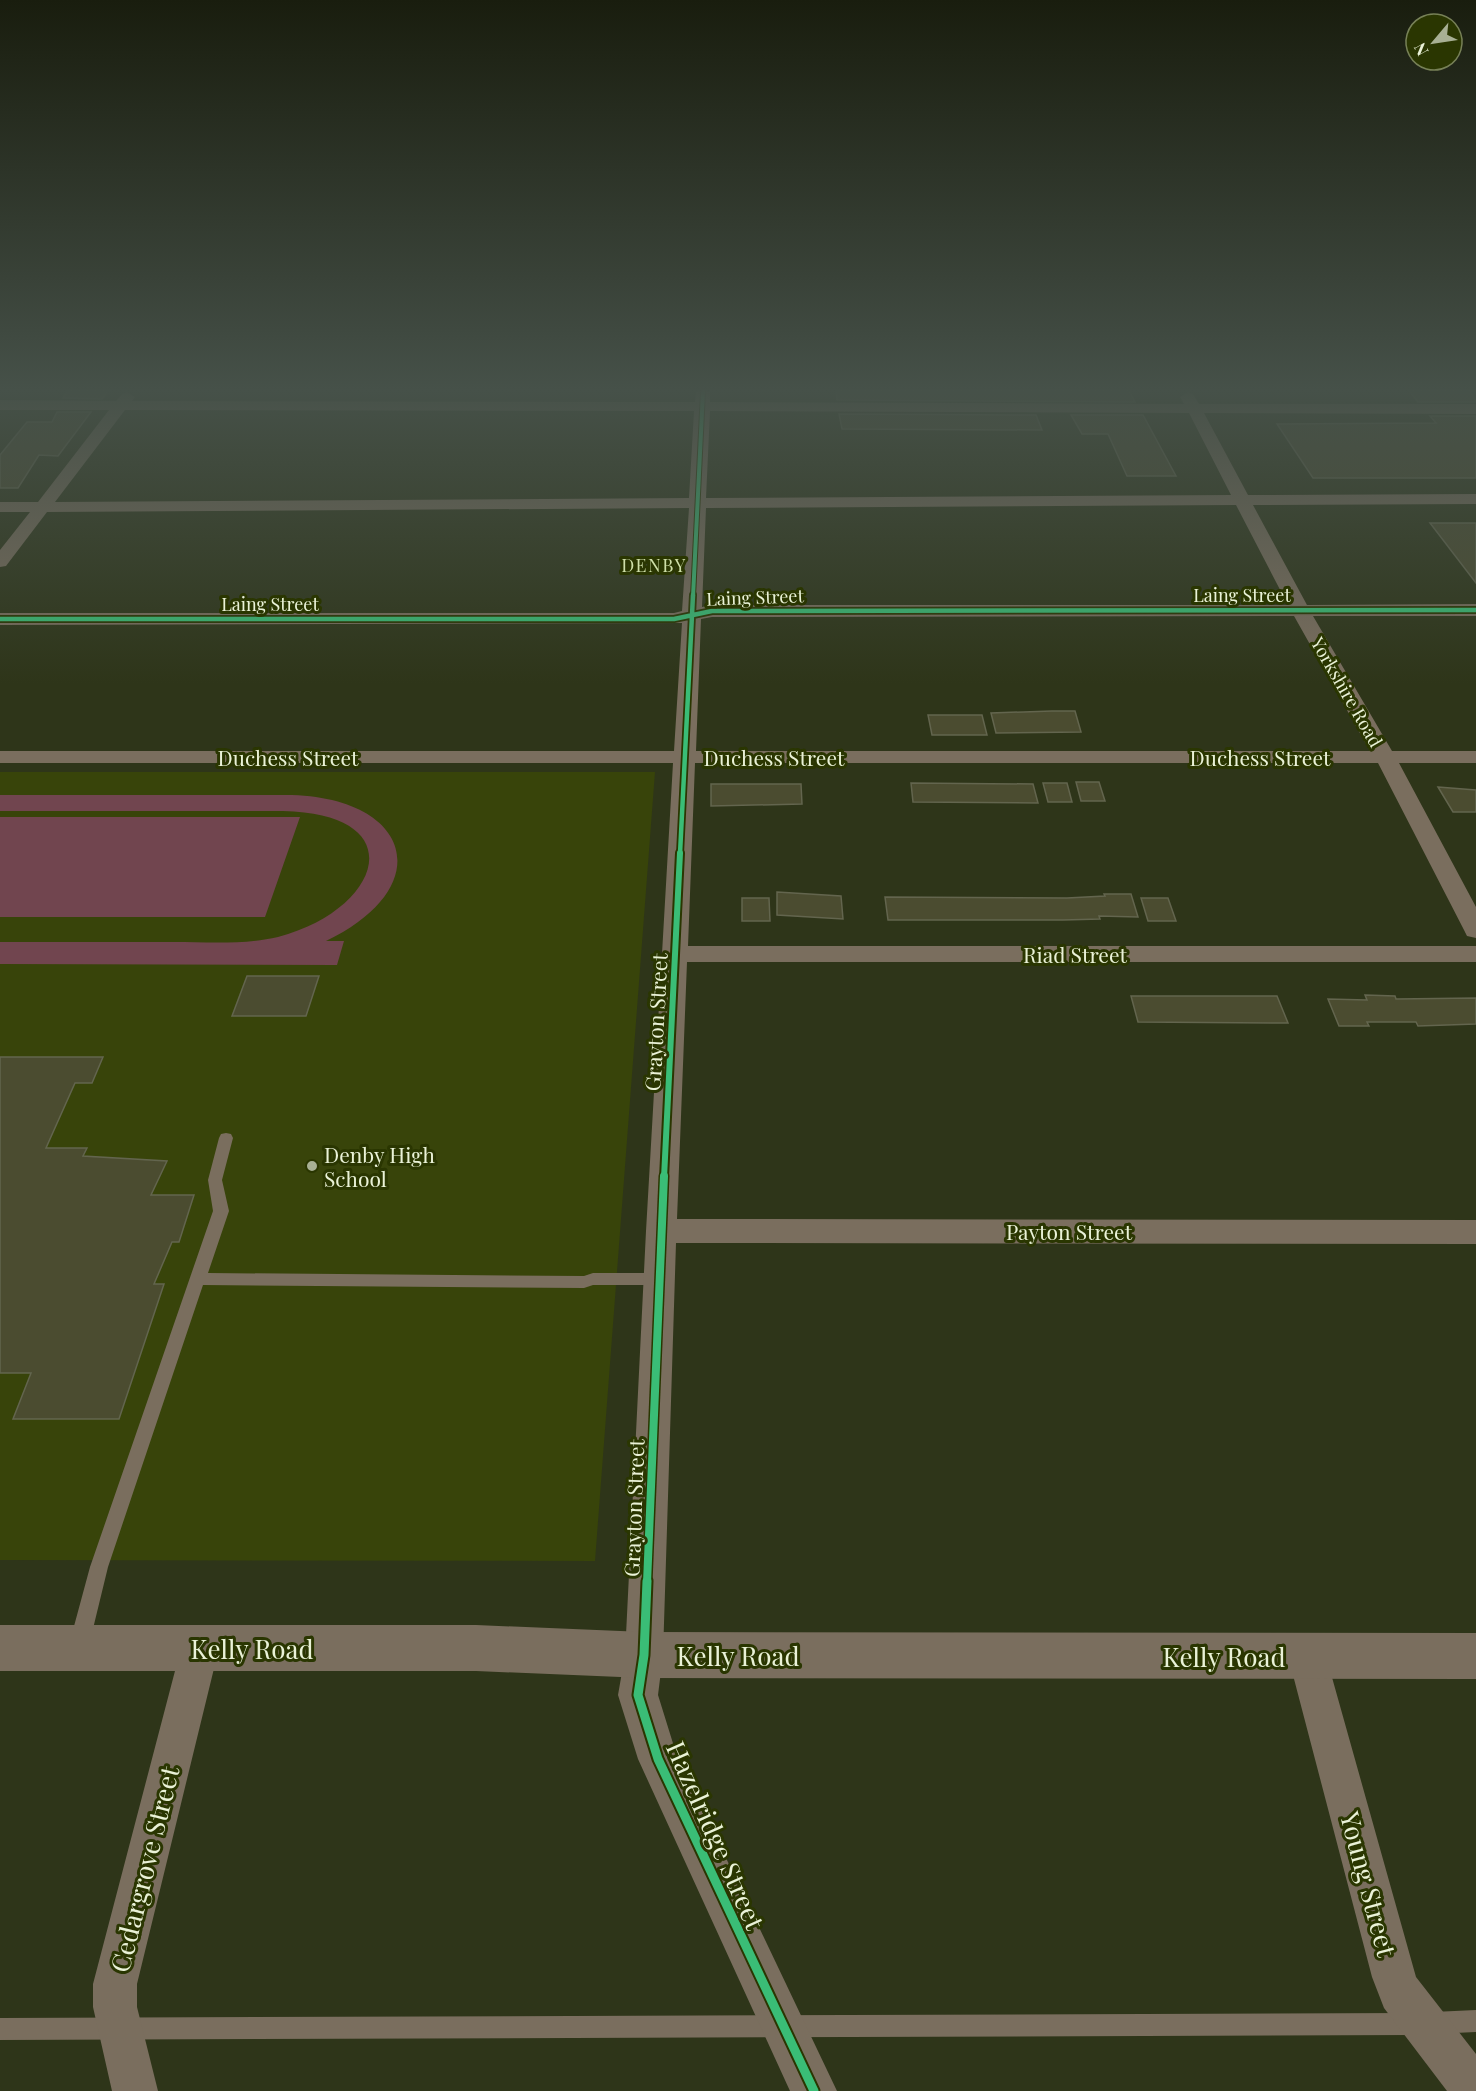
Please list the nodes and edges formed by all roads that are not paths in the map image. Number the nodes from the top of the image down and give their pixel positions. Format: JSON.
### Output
{"nodes":[{"id":1,"x":56,"y":489,"type":"edge"},
{"id":2,"x":699,"y":489,"type":"edge"},
{"id":3,"x":1238,"y":489,"type":"edge"},
{"id":4,"x":1244,"y":499,"type":"junction"},
{"id":5,"x":1476,"y":499,"type":"edge"},
{"id":6,"x":698,"y":502,"type":"junction"},
{"id":7,"x":0,"y":507,"type":"edge"},
{"id":8,"x":42,"y":507,"type":"junction"},
{"id":9,"x":0,"y":562,"type":"edge"},
{"id":10,"x":1300,"y":610,"type":"junction"},
{"id":11,"x":1476,"y":610,"type":"edge"},
{"id":12,"x":692,"y":615,"type":"junction"},
{"id":13,"x":0,"y":619,"type":"edge"},
{"id":14,"x":0,"y":757,"type":"edge"},
{"id":15,"x":685,"y":757,"type":"junction"},
{"id":16,"x":1385,"y":757,"type":"junction"},
{"id":17,"x":1476,"y":757,"type":"edge"},
{"id":18,"x":1476,"y":930,"type":"edge"},
{"id":19,"x":675,"y":954,"type":"junction"},
{"id":20,"x":1476,"y":954,"type":"edge"},
{"id":21,"x":226,"y":1137,"type":"dead end"},
{"id":22,"x":661,"y":1231,"type":"junction"},
{"id":23,"x":1476,"y":1232,"type":"edge"},
{"id":24,"x":198,"y":1279,"type":"junction"},
{"id":25,"x":659,"y":1279,"type":"junction"},
{"id":26,"x":0,"y":1648,"type":"edge"},
{"id":27,"x":77,"y":1648,"type":"junction"},
{"id":28,"x":200,"y":1648,"type":"junction"},
{"id":29,"x":644,"y":1654,"type":"junction"},
{"id":30,"x":1307,"y":1656,"type":"junction"},
{"id":31,"x":1476,"y":1656,"type":"edge"},
{"id":32,"x":1476,"y":2020,"type":"edge"},
{"id":33,"x":1424,"y":2024,"type":"junction"},
{"id":34,"x":781,"y":2027,"type":"junction"},
{"id":35,"x":0,"y":2029,"type":"edge"},
{"id":36,"x":121,"y":2030,"type":"junction"},
{"id":37,"x":135,"y":2091,"type":"edge"},
{"id":38,"x":813,"y":2091,"type":"edge"},
{"id":39,"x":1476,"y":2091,"type":"edge"}],
"edges":[{"from":1,"to":8,"type":"street"},
{"from":2,"to":6,"type":"street","name":"Grayton Street"},
{"from":3,"to":4,"type":"street","name":"Yorkshire Road"},
{"from":4,"to":5,"type":"street"},
{"from":4,"to":6,"type":"street"},
{"from":4,"to":10,"type":"street","name":"Yorkshire Road"},
{"from":6,"to":8,"type":"street"},
{"from":6,"to":12,"type":"street","name":"Grayton Street"},
{"from":7,"to":8,"type":"street"},
{"from":8,"to":9,"type":"street"},
{"from":10,"to":11,"type":"street","name":"Laing Street"},
{"from":10,"to":12,"type":"street","name":"Laing Street"},
{"from":10,"to":16,"type":"street","name":"Yorkshire Road"},
{"from":12,"to":13,"type":"street","name":"Laing Street"},
{"from":12,"to":15,"type":"street","name":"Grayton Street"},
{"from":14,"to":15,"type":"street","name":"Duchess Street"},
{"from":15,"to":16,"type":"street","name":"Duchess Street"},
{"from":15,"to":19,"type":"street","name":"Grayton Street"},
{"from":16,"to":17,"type":"street","name":"Duchess Street"},
{"from":16,"to":18,"type":"street","name":"Yorkshire Road"},
{"from":19,"to":20,"type":"street","name":"Riad Street"},
{"from":19,"to":22,"type":"street","name":"Grayton Street"},
{"from":21,"to":24,"type":"lane"},
{"from":22,"to":23,"type":"street","name":"Payton Street"},
{"from":22,"to":25,"type":"street","name":"Grayton Street"},
{"from":24,"to":25,"type":"lane"},
{"from":24,"to":27,"type":"lane"},
{"from":25,"to":29,"type":"street","name":"Grayton Street"},
{"from":26,"to":27,"type":"street","name":"Kelly Road"},
{"from":27,"to":28,"type":"street","name":"Kelly Road"},
{"from":28,"to":29,"type":"street","name":"Kelly Road"},
{"from":28,"to":36,"type":"street","name":"Cedargrove Street"},
{"from":29,"to":30,"type":"street","name":"Kelly Road"},
{"from":29,"to":34,"type":"street","name":"Hazelridge Street"},
{"from":30,"to":31,"type":"street","name":"Kelly Road"},
{"from":30,"to":33,"type":"street","name":"Young Street"},
{"from":32,"to":33,"type":"lane"},
{"from":33,"to":34,"type":"lane"},
{"from":33,"to":39,"type":"street","name":"Young Street"},
{"from":34,"to":36,"type":"lane"},
{"from":34,"to":38,"type":"street","name":"Hazelridge Street"},
{"from":35,"to":36,"type":"lane"},
{"from":36,"to":37,"type":"street","name":"Cedargrove Street"}]}
